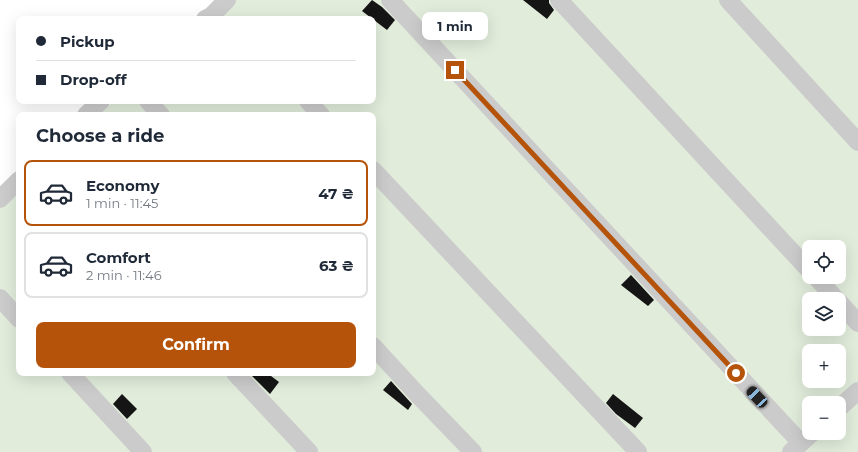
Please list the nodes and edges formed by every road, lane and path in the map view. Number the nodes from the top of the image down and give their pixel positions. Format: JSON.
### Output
{"nodes":[{"id":1,"x":390,"y":0,"type":"edge"},
{"id":2,"x":559,"y":0,"type":"edge"},
{"id":3,"x":728,"y":0,"type":"edge"},
{"id":4,"x":226,"y":9,"type":"edge"},
{"id":5,"x":211,"y":16,"type":"edge"},
{"id":6,"x":98,"y":104,"type":"edge"},
{"id":7,"x":151,"y":104,"type":"edge"},
{"id":8,"x":311,"y":104,"type":"edge"},
{"id":9,"x":89,"y":112,"type":"edge"},
{"id":10,"x":158,"y":112,"type":"edge"},
{"id":11,"x":318,"y":112,"type":"edge"},
{"id":12,"x":858,"y":142,"type":"edge"},
{"id":13,"x":376,"y":173,"type":"edge"},
{"id":14,"x":16,"y":183,"type":"edge"},
{"id":15,"x":0,"y":198,"type":"edge"},
{"id":16,"x":802,"y":262,"type":"edge"},
{"id":17,"x":822,"y":284,"type":"edge"},
{"id":18,"x":830,"y":292,"type":"edge"},
{"id":19,"x":0,"y":298,"type":"edge"},
{"id":20,"x":846,"y":310,"type":"edge"},
{"id":21,"x":16,"y":316,"type":"edge"},
{"id":22,"x":858,"y":323,"type":"edge"},
{"id":23,"x":376,"y":349,"type":"edge"},
{"id":24,"x":73,"y":376,"type":"edge"},
{"id":25,"x":238,"y":376,"type":"edge"},
{"id":26,"x":858,"y":391,"type":"edge"},
{"id":27,"x":846,"y":402,"type":"edge"},
{"id":28,"x":801,"y":443,"type":"edge"},
{"id":29,"x":144,"y":452,"type":"edge"},
{"id":30,"x":309,"y":452,"type":"edge"},
{"id":31,"x":473,"y":452,"type":"edge"},
{"id":32,"x":638,"y":452,"type":"edge"}],
"edges":[{"from":1,"to":28,"type":"street"},
{"from":2,"to":16,"type":"street"},
{"from":3,"to":12,"type":"street"},
{"from":4,"to":5,"type":"street"},
{"from":6,"to":9,"type":"street"},
{"from":7,"to":10,"type":"street"},
{"from":8,"to":11,"type":"street"},
{"from":13,"to":32,"type":"street"},
{"from":14,"to":15,"type":"street"},
{"from":17,"to":18,"type":"street"},
{"from":19,"to":21,"type":"street"},
{"from":20,"to":22,"type":"street"},
{"from":23,"to":31,"type":"street"},
{"from":24,"to":29,"type":"street"},
{"from":25,"to":30,"type":"street"},
{"from":26,"to":27,"type":"street"}]}
